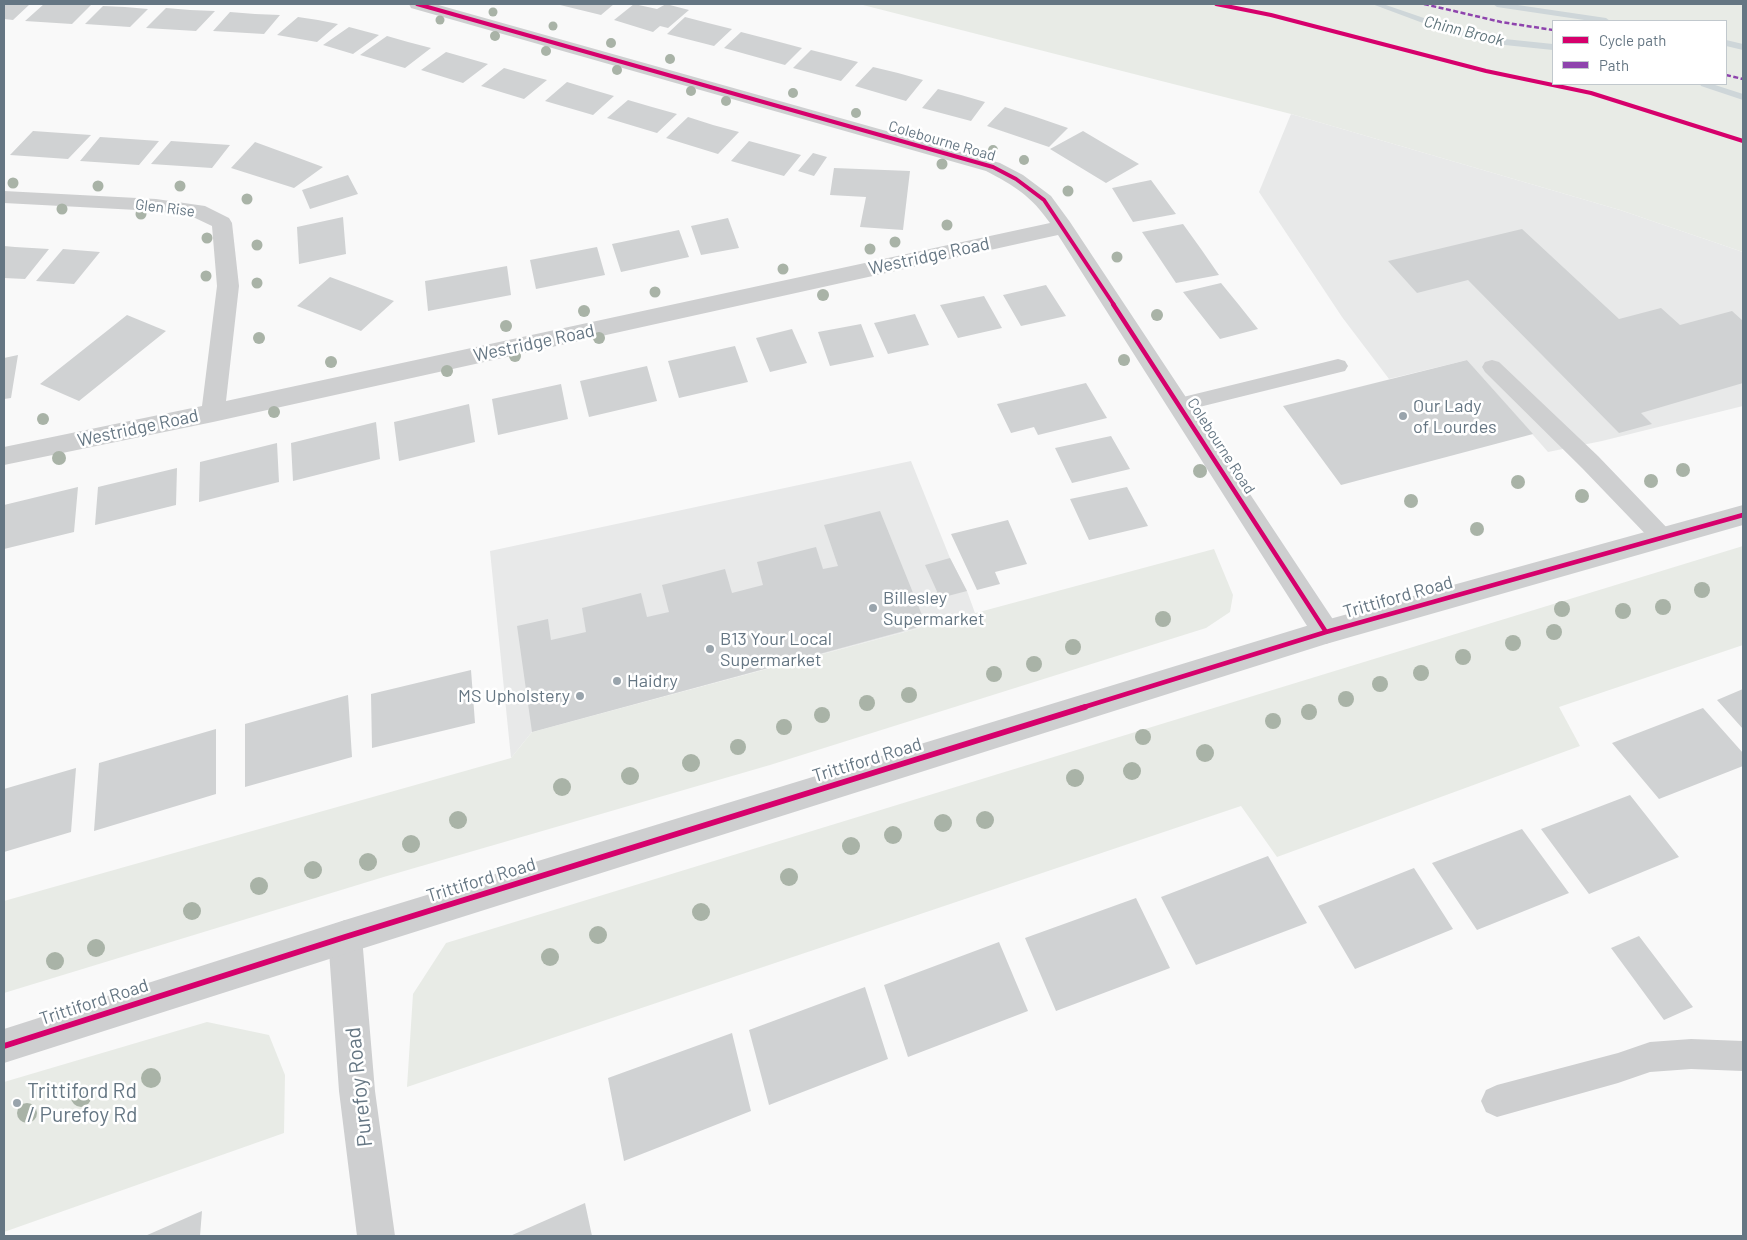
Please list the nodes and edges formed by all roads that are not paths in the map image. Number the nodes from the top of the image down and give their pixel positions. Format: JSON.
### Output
{"nodes":[{"id":1,"x":417,"y":4,"type":"edge"},
{"id":2,"x":4,"y":197,"type":"edge"},
{"id":3,"x":1063,"y":227,"type":"junction"},
{"id":4,"x":1338,"y":366,"type":"dead end"},
{"id":5,"x":1492,"y":367,"type":"dead end"},
{"id":6,"x":1179,"y":405,"type":"junction"},
{"id":7,"x":213,"y":413,"type":"junction"},
{"id":8,"x":4,"y":456,"type":"edge"},
{"id":9,"x":1743,"y":514,"type":"edge"},
{"id":10,"x":1662,"y":537,"type":"junction"},
{"id":11,"x":1326,"y":632,"type":"junction"},
{"id":12,"x":345,"y":937,"type":"junction"},
{"id":13,"x":4,"y":1046,"type":"edge"},
{"id":14,"x":1743,"y":1056,"type":"edge"},
{"id":15,"x":1497,"y":1101,"type":"dead end"},
{"id":16,"x":376,"y":1236,"type":"edge"}],
"edges":[{"from":1,"to":3,"type":"street","name":"Colebourne Road"},
{"from":2,"to":7,"type":"street","name":"Glen Rise"},
{"from":3,"to":6,"type":"street","name":"Colebourne Road"},
{"from":3,"to":7,"type":"street","name":"Westridge Road"},
{"from":4,"to":6,"type":"lane"},
{"from":5,"to":10,"type":"lane"},
{"from":6,"to":11,"type":"street","name":"Colebourne Road"},
{"from":7,"to":8,"type":"street","name":"Westridge Road"},
{"from":9,"to":10,"type":"street","name":"Trittiford Road"},
{"from":10,"to":11,"type":"street","name":"Trittiford Road"},
{"from":11,"to":12,"type":"street","name":"Trittiford Road"},
{"from":12,"to":13,"type":"street","name":"Trittiford Road"},
{"from":12,"to":16,"type":"street","name":"Purefoy Road"},
{"from":14,"to":15,"type":"lane"}]}
